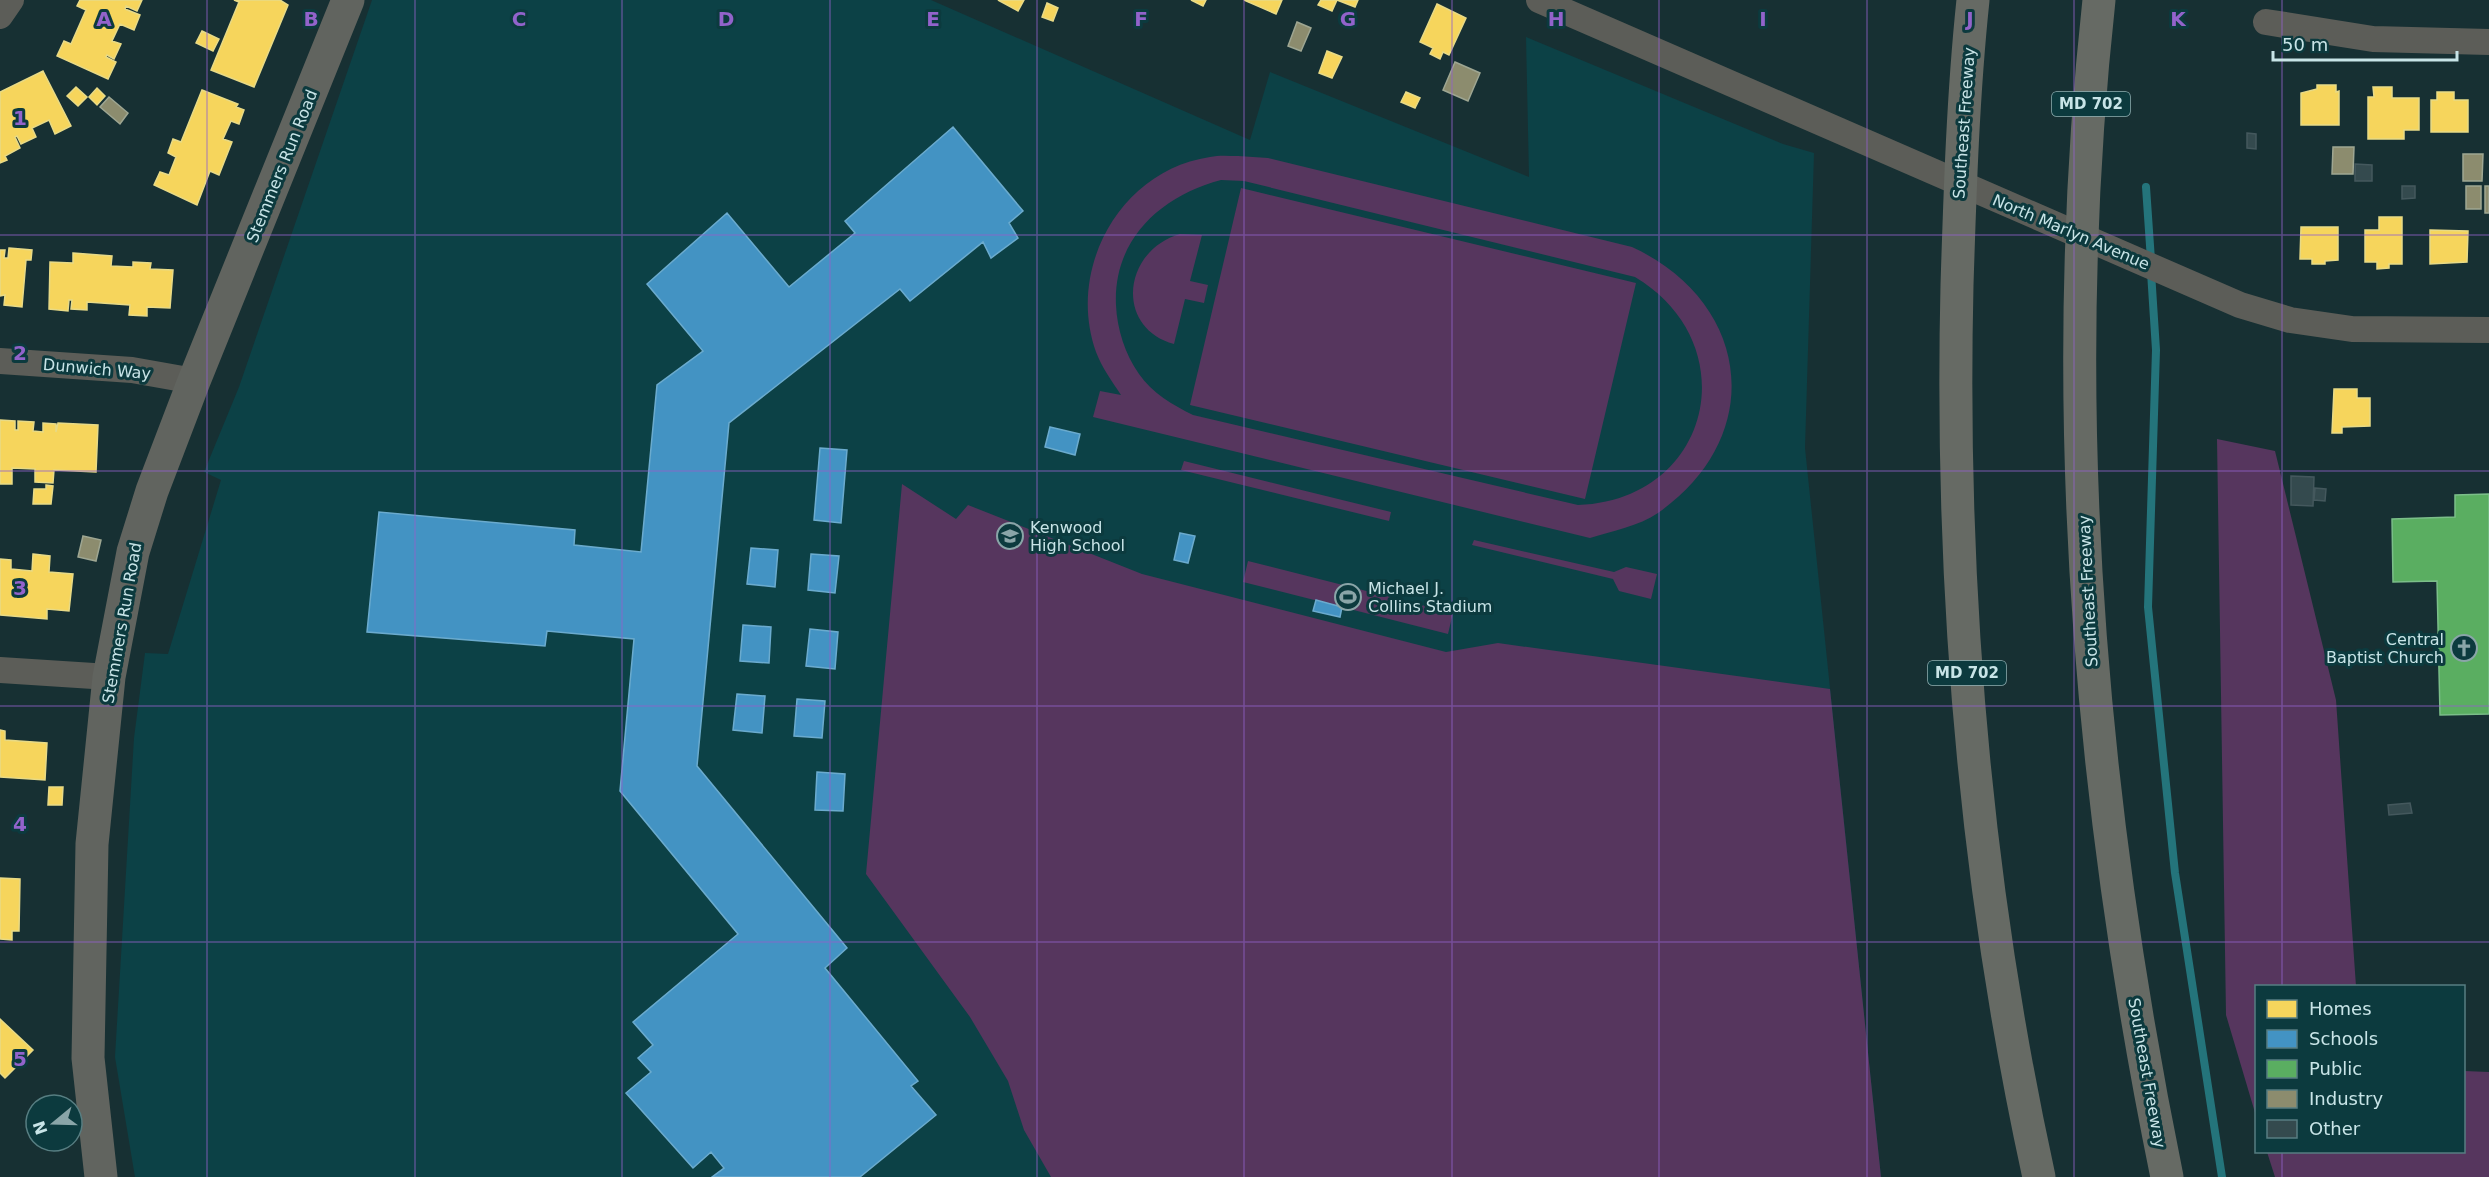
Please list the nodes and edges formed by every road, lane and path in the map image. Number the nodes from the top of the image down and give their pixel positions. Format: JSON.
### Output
{"nodes":[{"id":1,"x":11,"y":0,"type":"edge"},
{"id":2,"x":348,"y":0,"type":"edge"},
{"id":3,"x":1539,"y":0,"type":"edge"},
{"id":4,"x":1963,"y":0,"type":"edge"},
{"id":5,"x":1973,"y":0,"type":"edge"},
{"id":6,"x":2099,"y":0,"type":"edge"},
{"id":7,"x":2106,"y":0,"type":"edge"},
{"id":8,"x":0,"y":16,"type":"edge"},
{"id":9,"x":2266,"y":22,"type":"dead end"},
{"id":10,"x":2489,"y":42,"type":"edge"},
{"id":11,"x":1960,"y":164,"type":"junction"},
{"id":12,"x":2084,"y":207,"type":"junction"},
{"id":13,"x":2489,"y":330,"type":"edge"},
{"id":14,"x":0,"y":361,"type":"edge"},
{"id":15,"x":195,"y":381,"type":"junction"},
{"id":16,"x":0,"y":670,"type":"edge"},
{"id":17,"x":109,"y":677,"type":"junction"},
{"id":18,"x":101,"y":1177,"type":"edge"},
{"id":19,"x":2039,"y":1177,"type":"edge"},
{"id":20,"x":2167,"y":1177,"type":"edge"}],
"edges":[{"from":1,"to":8,"type":"street"},
{"from":2,"to":15,"type":"main road","name":"Stemmers Run Road"},
{"from":3,"to":13,"type":"street","name":"North Marlyn Avenue"},
{"from":4,"to":11,"type":"highway"},
{"from":5,"to":11,"type":"highway","name":"Southeast Freeway","number":"MD 702"},
{"from":6,"to":12,"type":"highway","name":"Southeast Freeway","number":"MD 702"},
{"from":7,"to":12,"type":"highway"},
{"from":9,"to":10,"type":"street"},
{"from":11,"to":19,"type":"highway","name":"Southeast Freeway","number":"MD 702"},
{"from":12,"to":20,"type":"highway","name":"Southeast Freeway","number":"MD 702"},
{"from":14,"to":15,"type":"street","name":"Dunwich Way"},
{"from":15,"to":17,"type":"main road","name":"Stemmers Run Road"},
{"from":16,"to":17,"type":"street"},
{"from":17,"to":18,"type":"main road","name":"Stemmers Run Road"}]}
